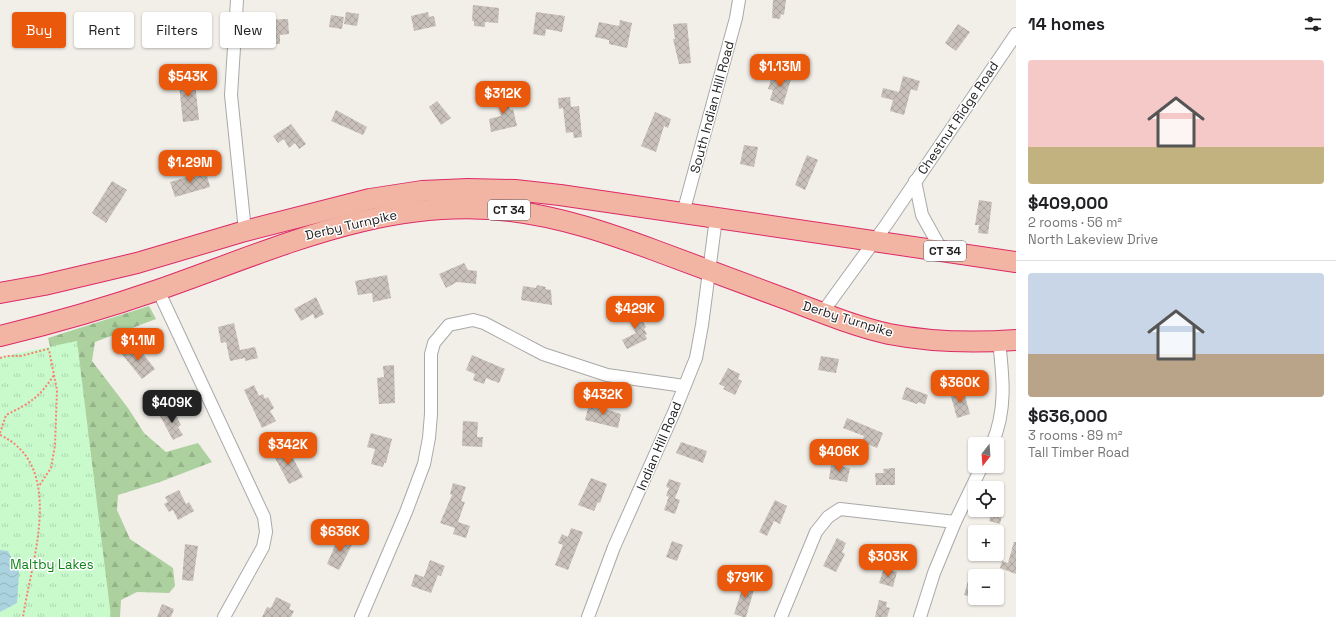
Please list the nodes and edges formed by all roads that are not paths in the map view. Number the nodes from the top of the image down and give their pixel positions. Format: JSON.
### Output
{"nodes":[{"id":1,"x":237,"y":0,"type":"edge"},
{"id":2,"x":739,"y":0,"type":"edge"},
{"id":3,"x":1016,"y":34,"type":"edge"},
{"id":4,"x":915,"y":181,"type":"junction"},
{"id":5,"x":683,"y":213,"type":"junction"},
{"id":6,"x":716,"y":218,"type":"junction"},
{"id":7,"x":245,"y":231,"type":"junction"},
{"id":8,"x":874,"y":241,"type":"junction"},
{"id":9,"x":942,"y":251,"type":"junction"},
{"id":10,"x":1016,"y":262,"type":"edge"},
{"id":11,"x":709,"y":270,"type":"junction"},
{"id":12,"x":158,"y":290,"type":"junction"},
{"id":13,"x":0,"y":293,"type":"edge"},
{"id":14,"x":822,"y":313,"type":"junction"},
{"id":15,"x":0,"y":336,"type":"edge"},
{"id":16,"x":1008,"y":341,"type":"edge"},
{"id":17,"x":684,"y":386,"type":"junction"},
{"id":18,"x":994,"y":437,"type":"edge"},
{"id":19,"x":978,"y":473,"type":"edge"},
{"id":20,"x":954,"y":522,"type":"junction"},
{"id":21,"x":224,"y":617,"type":"edge"},
{"id":22,"x":361,"y":617,"type":"edge"},
{"id":23,"x":588,"y":617,"type":"edge"},
{"id":24,"x":781,"y":617,"type":"edge"},
{"id":25,"x":920,"y":617,"type":"edge"}],
"edges":[{"from":1,"to":7,"type":"street"},
{"from":2,"to":5,"type":"street","name":"South Indian Hill Road"},
{"from":3,"to":4,"type":"street","name":"Chestnut Ridge Road"},
{"from":4,"to":8,"type":"street","name":"Chestnut Ridge Road"},
{"from":4,"to":9,"type":"street","name":"Chestnut Ridge Road"},
{"from":5,"to":6,"type":"highway","name":"Derby Turnpike","number":"CT 34"},
{"from":5,"to":7,"type":"highway","name":"Derby Turnpike","number":"CT 34"},
{"from":6,"to":8,"type":"highway","name":"Derby Turnpike","number":"CT 34"},
{"from":6,"to":11,"type":"street"},
{"from":7,"to":13,"type":"highway","name":"Derby Turnpike","number":"CT 34"},
{"from":8,"to":9,"type":"highway","name":"Derby Turnpike","number":"CT 34"},
{"from":8,"to":14,"type":"street","name":"Chestnut Ridge Road"},
{"from":9,"to":10,"type":"highway","name":"Derby Turnpike","number":"CT 34"},
{"from":11,"to":12,"type":"highway","name":"Derby Turnpike","number":"CT 34"},
{"from":11,"to":14,"type":"highway","name":"Derby Turnpike","number":"CT 34"},
{"from":11,"to":17,"type":"street","name":"Indian Hill Road"},
{"from":12,"to":15,"type":"highway","name":"Derby Turnpike","number":"CT 34"},
{"from":12,"to":21,"type":"street"},
{"from":14,"to":16,"type":"highway","name":"Derby Turnpike","number":"CT 34"},
{"from":16,"to":18,"type":"street"},
{"from":17,"to":22,"type":"street"},
{"from":17,"to":23,"type":"street","name":"Indian Hill Road"},
{"from":19,"to":20,"type":"street"},
{"from":20,"to":24,"type":"street"},
{"from":20,"to":25,"type":"street"}]}
